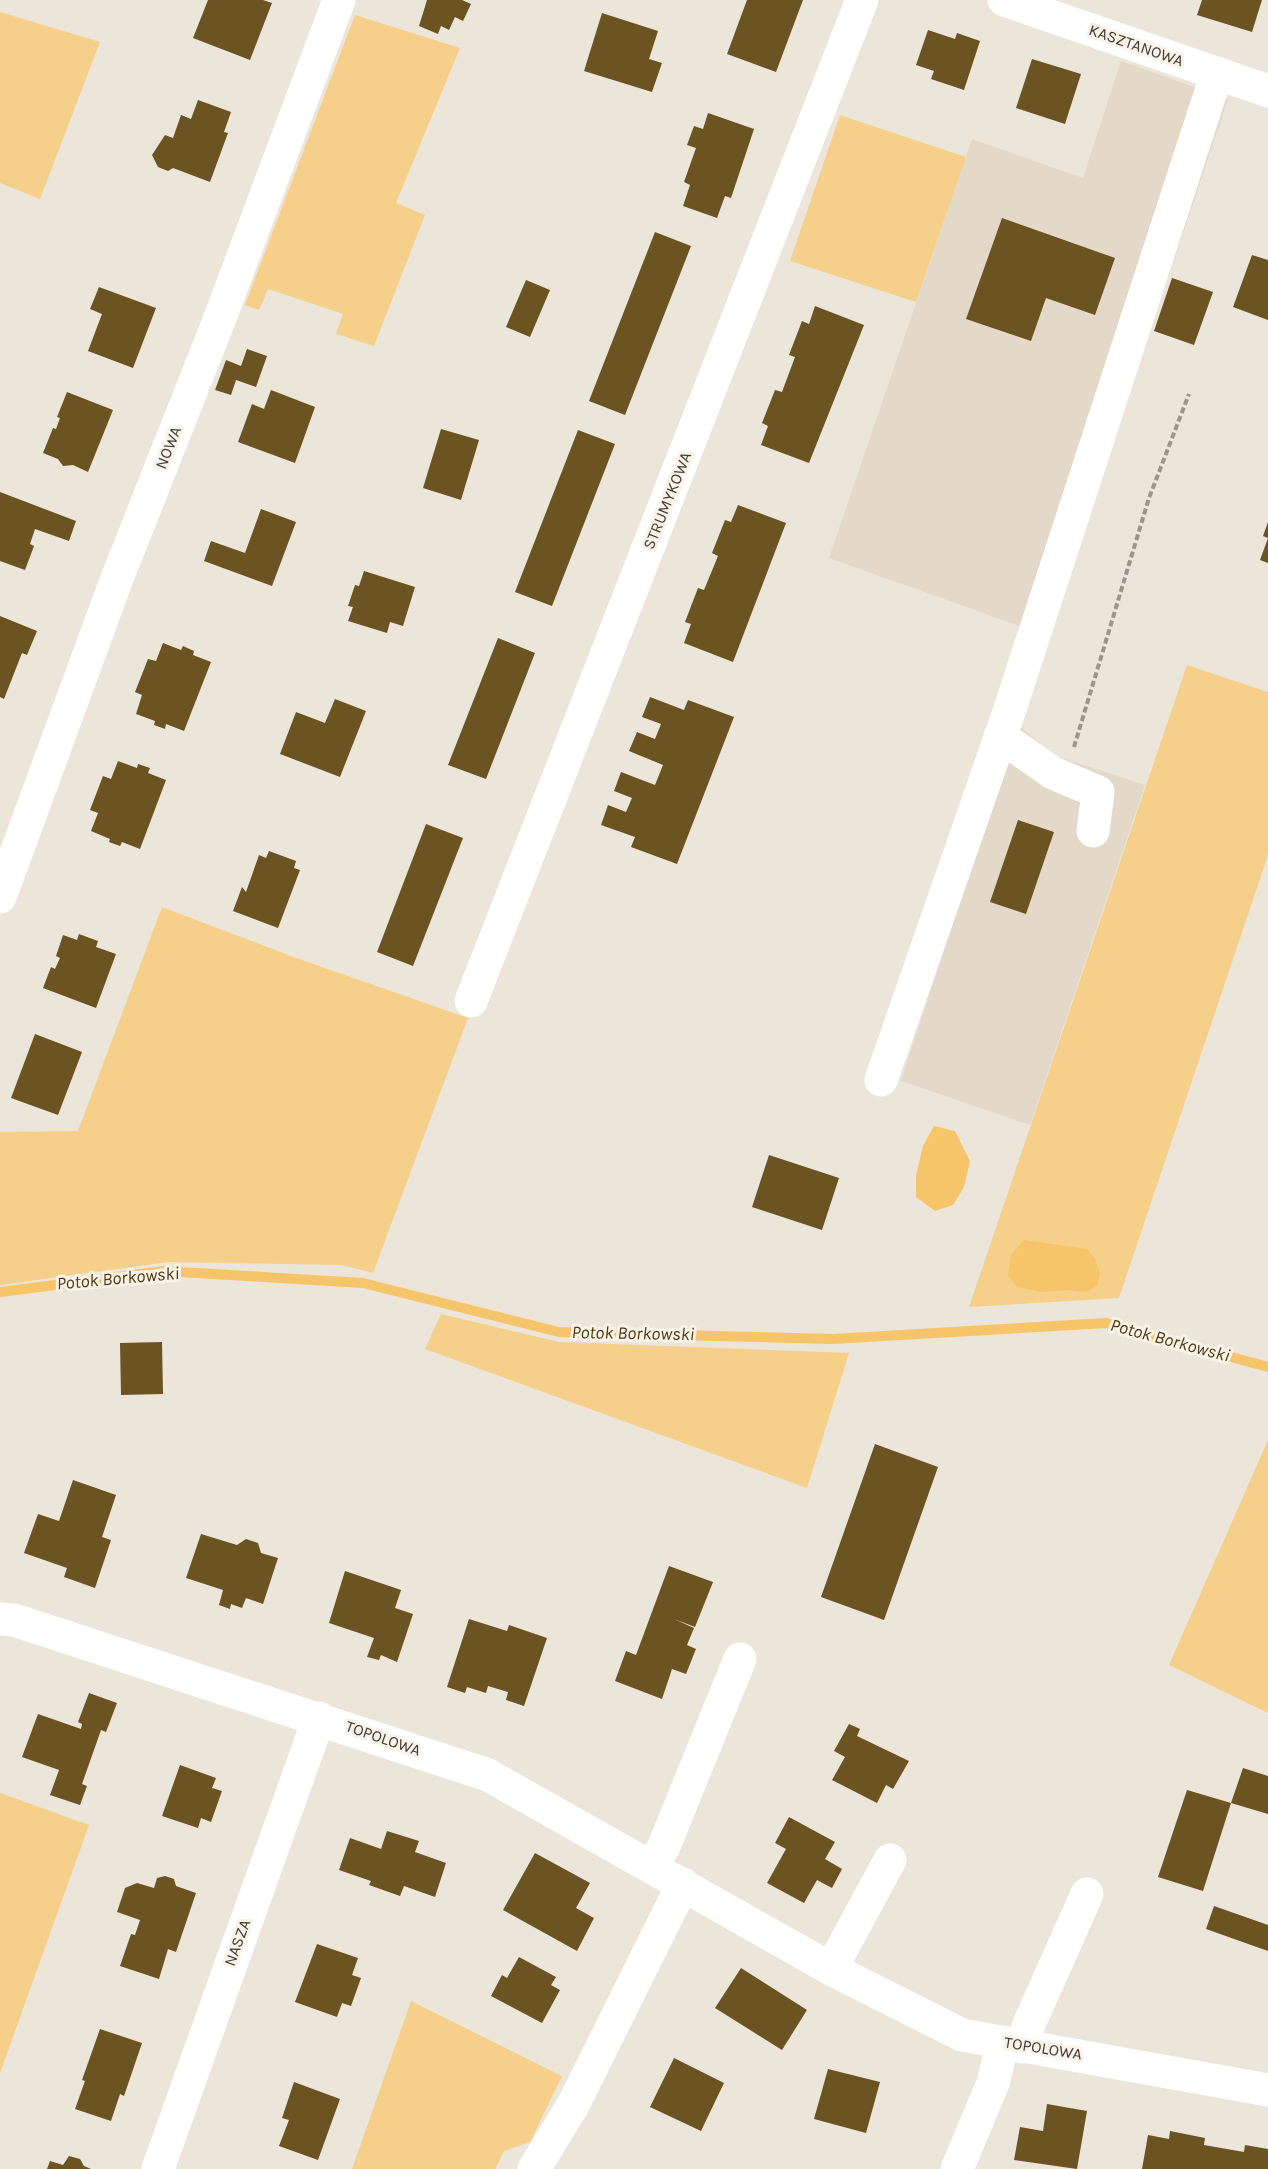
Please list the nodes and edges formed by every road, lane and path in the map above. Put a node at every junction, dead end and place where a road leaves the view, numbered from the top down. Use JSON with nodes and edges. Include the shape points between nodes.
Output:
{"nodes":[{"id":1,"x":339,"y":0,"type":"edge"},
{"id":2,"x":862,"y":0,"type":"edge"},
{"id":3,"x":1004,"y":0,"type":"edge"},
{"id":4,"x":1217,"y":73,"type":"junction"},
{"id":5,"x":1268,"y":91,"type":"edge"},
{"id":6,"x":1189,"y":394,"type":"dead end"},
{"id":7,"x":1000,"y":736,"type":"junction"},
{"id":8,"x":1065,"y":778,"type":"junction"},
{"id":9,"x":1094,"y":831,"type":"dead end"},
{"id":10,"x":0,"y":897,"type":"edge"},
{"id":11,"x":471,"y":1000,"type":"dead end"},
{"id":12,"x":881,"y":1080,"type":"dead end"},
{"id":13,"x":0,"y":1619,"type":"edge"},
{"id":14,"x":740,"y":1659,"type":"dead end"},
{"id":15,"x":319,"y":1718,"type":"junction"},
{"id":16,"x":890,"y":1860,"type":"dead end"},
{"id":17,"x":652,"y":1866,"type":"junction"},
{"id":18,"x":682,"y":1884,"type":"junction"},
{"id":19,"x":1087,"y":1894,"type":"dead end"},
{"id":20,"x":831,"y":1969,"type":"junction"},
{"id":21,"x":1012,"y":2044,"type":"junction"},
{"id":22,"x":1268,"y":2090,"type":"edge"},
{"id":23,"x":158,"y":2169,"type":"edge"},
{"id":24,"x":534,"y":2169,"type":"edge"},
{"id":25,"x":957,"y":2169,"type":"edge"}],
"edges":[{"from":1,"to":10,"type":"street","name":"NOWA","via":[[116,581]]},
{"from":2,"to":11,"type":"street","name":"STRUMYKOWA"},
{"from":3,"to":4,"type":"street","name":"KASZTANOWA"},
{"from":4,"to":5,"type":"street","name":"KASZTANOWA"},
{"from":4,"to":7,"type":"street"},
{"from":6,"to":8,"type":"path","via":[[1149,498]]},
{"from":7,"to":8,"type":"street"},
{"from":7,"to":12,"type":"street"},
{"from":8,"to":9,"type":"street","via":[[1098,792]]},
{"from":13,"to":15,"type":"street","name":"TOPOLOWA","via":[[14,1620]]},
{"from":14,"to":17,"type":"street","via":[[664,1846]]},
{"from":15,"to":17,"type":"street","name":"TOPOLOWA","via":[[488,1775]]},
{"from":15,"to":23,"type":"street","name":"NASZA"},
{"from":16,"to":20,"type":"street"},
{"from":17,"to":18,"type":"street","name":"TOPOLOWA"},
{"from":18,"to":20,"type":"street","name":"TOPOLOWA"},
{"from":18,"to":24,"type":"street","via":[[573,2105]]},
{"from":19,"to":21,"type":"street","via":[[1029,2024]]},
{"from":20,"to":21,"type":"street","name":"TOPOLOWA","via":[[962,2035]]},
{"from":21,"to":22,"type":"street","name":"TOPOLOWA"},
{"from":21,"to":25,"type":"street"}]}
